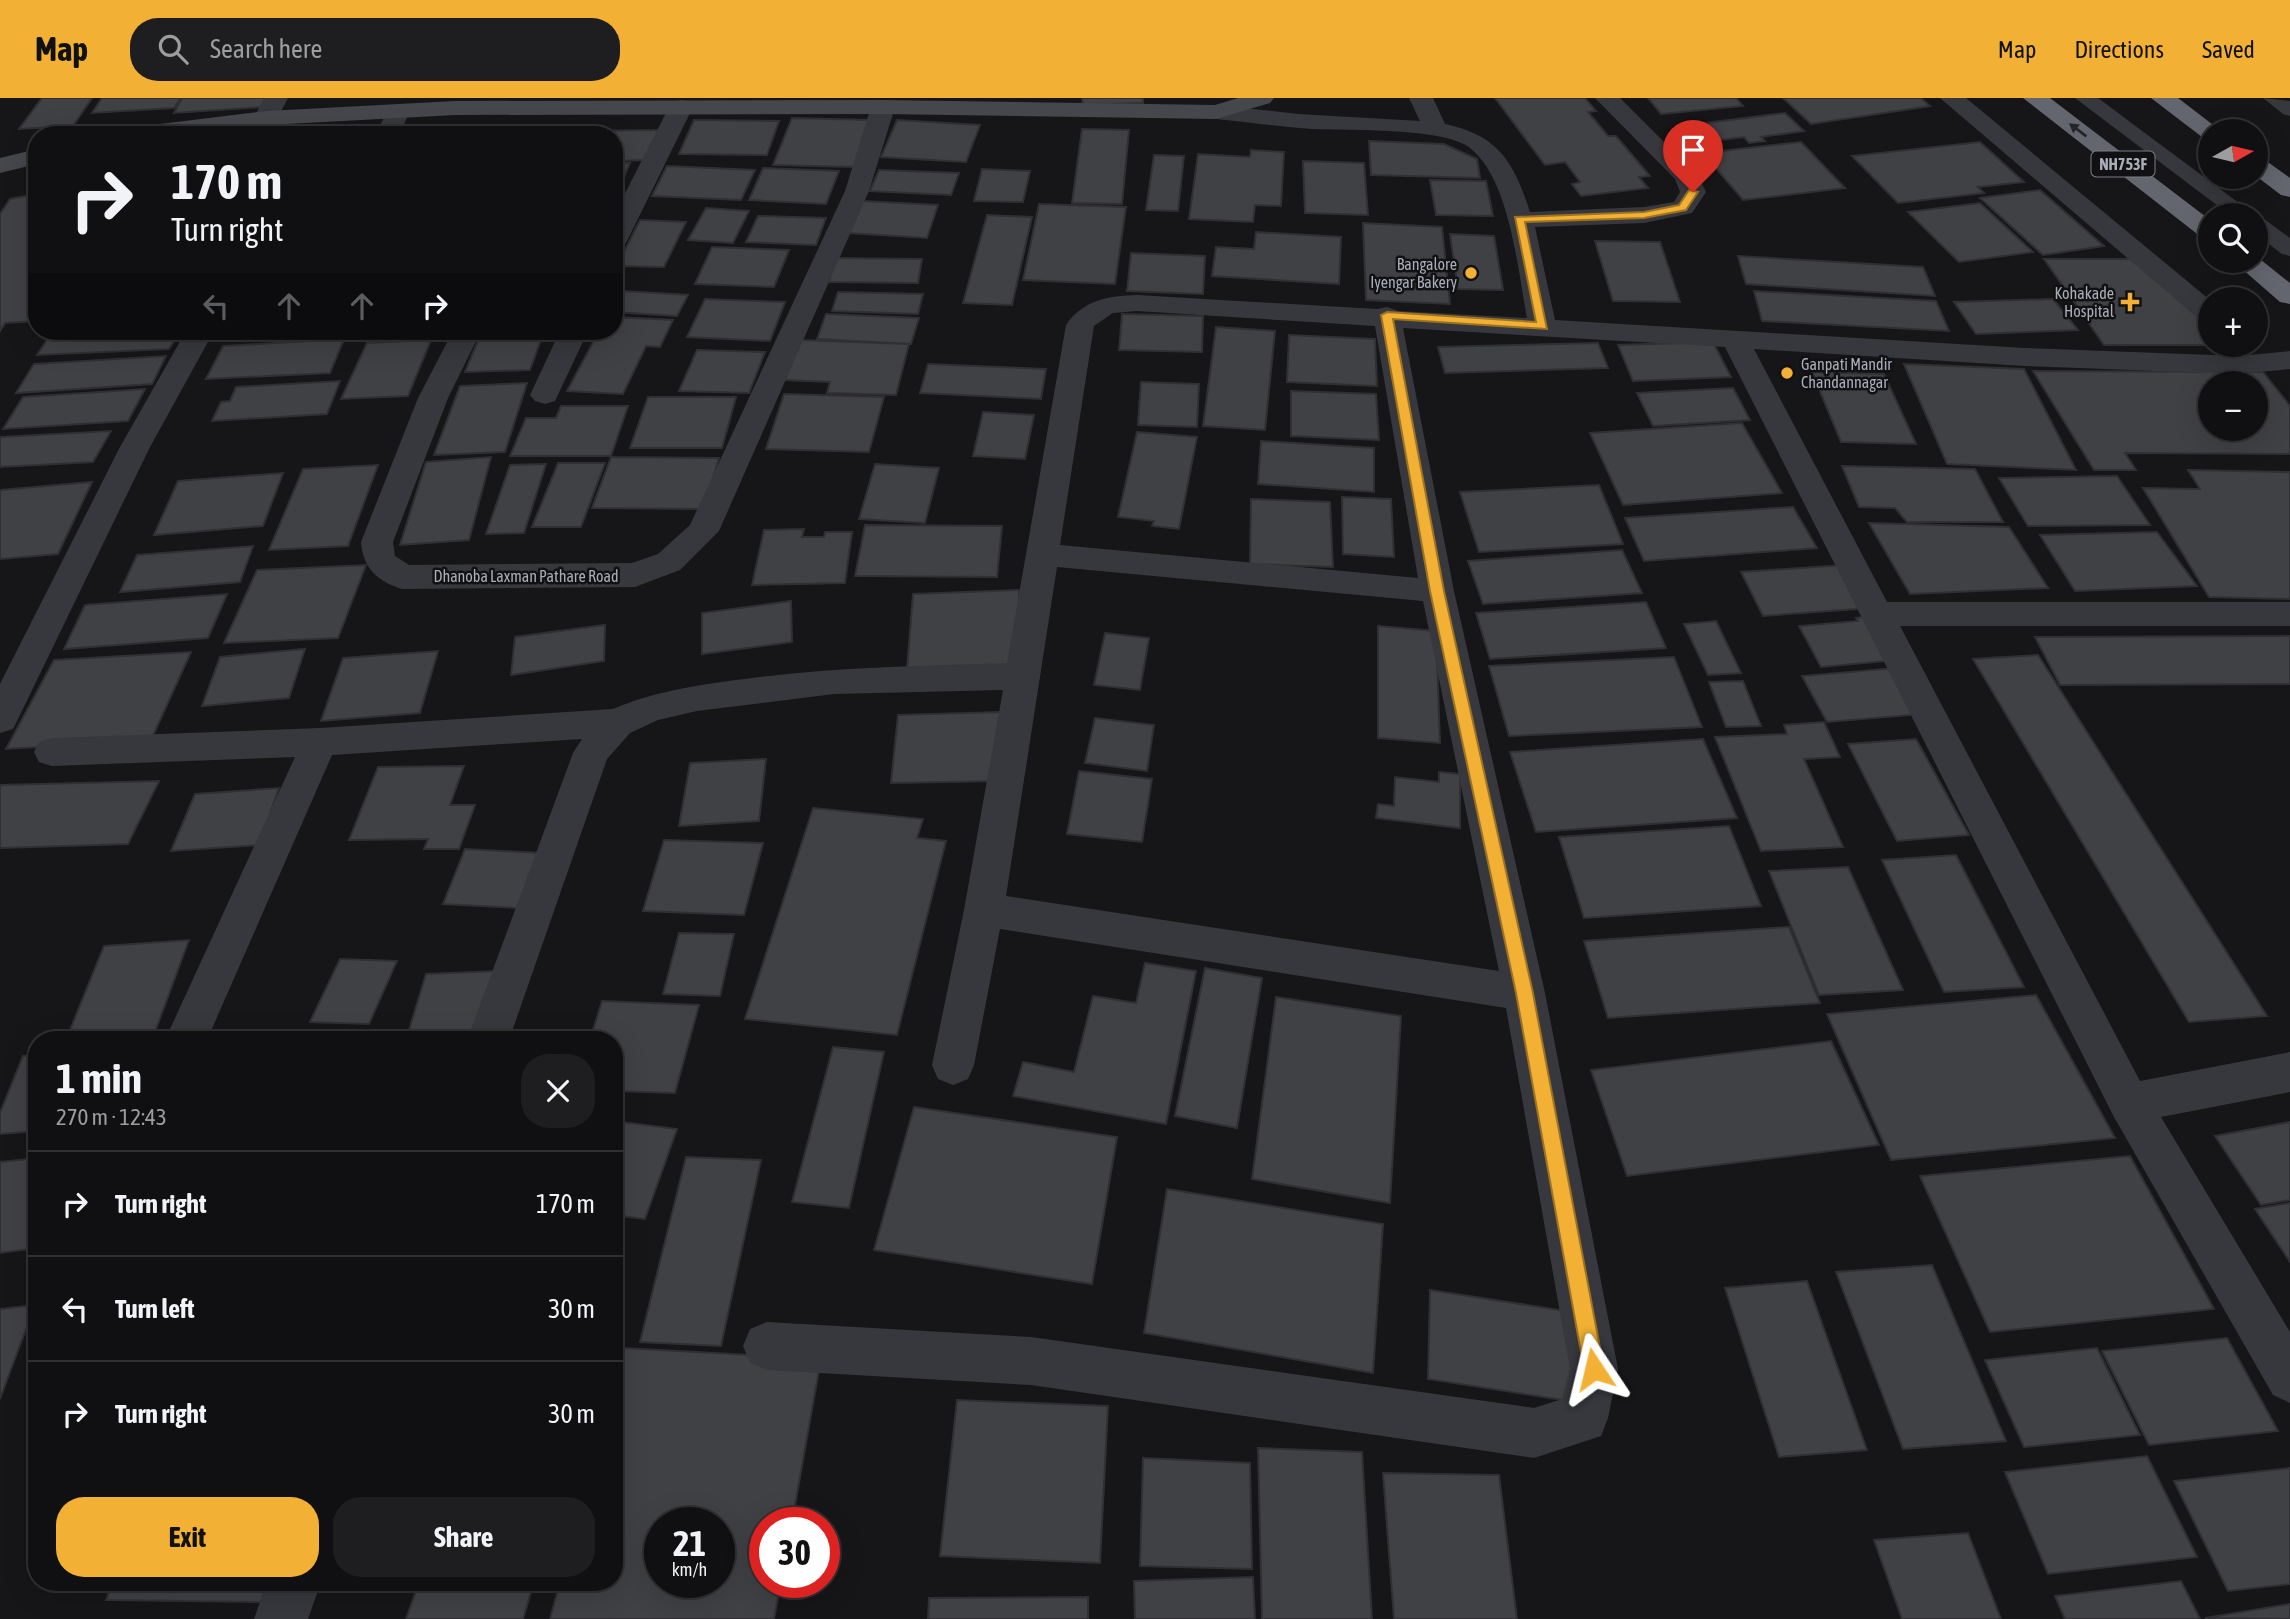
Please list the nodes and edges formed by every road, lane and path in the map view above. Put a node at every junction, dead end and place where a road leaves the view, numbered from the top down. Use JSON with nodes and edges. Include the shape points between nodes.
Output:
{"nodes":[{"id":1,"x":1262,"y":98,"type":"edge"},
{"id":2,"x":1421,"y":98,"type":"edge"},
{"id":3,"x":1607,"y":98,"type":"edge"},
{"id":4,"x":1952,"y":98,"type":"edge"},
{"id":5,"x":2035,"y":98,"type":"edge"},
{"id":6,"x":2085,"y":98,"type":"edge"},
{"id":7,"x":2162,"y":98,"type":"edge"},
{"id":8,"x":2273,"y":98,"type":"edge"},
{"id":9,"x":500,"y":103,"type":"edge"},
{"id":10,"x":1149,"y":104,"type":"edge"},
{"id":11,"x":681,"y":107,"type":"junction"},
{"id":12,"x":883,"y":107,"type":"junction"},
{"id":13,"x":2290,"y":110,"type":"edge"},
{"id":14,"x":398,"y":111,"type":"junction"},
{"id":15,"x":1216,"y":111,"type":"junction"},
{"id":16,"x":267,"y":117,"type":"edge"},
{"id":17,"x":2198,"y":124,"type":"edge"},
{"id":18,"x":197,"y":126,"type":"edge"},
{"id":19,"x":391,"y":126,"type":"edge"},
{"id":20,"x":1436,"y":130,"type":"junction"},
{"id":21,"x":28,"y":158,"type":"edge"},
{"id":22,"x":0,"y":166,"type":"edge"},
{"id":23,"x":2268,"y":174,"type":"edge"},
{"id":24,"x":2290,"y":190,"type":"edge"},
{"id":25,"x":625,"y":196,"type":"edge"},
{"id":26,"x":2228,"y":203,"type":"edge"},
{"id":27,"x":1519,"y":219,"type":"junction"},
{"id":28,"x":2198,"y":223,"type":"edge"},
{"id":29,"x":2268,"y":233,"type":"edge"},
{"id":30,"x":2290,"y":249,"type":"edge"},
{"id":31,"x":2261,"y":273,"type":"edge"},
{"id":32,"x":2290,"y":296,"type":"edge"},
{"id":33,"x":2198,"y":304,"type":"edge"},
{"id":34,"x":1387,"y":315,"type":"junction"},
{"id":35,"x":1542,"y":326,"type":"junction"},
{"id":36,"x":1734,"y":338,"type":"junction"},
{"id":37,"x":195,"y":340,"type":"edge"},
{"id":38,"x":462,"y":340,"type":"edge"},
{"id":39,"x":570,"y":340,"type":"edge"},
{"id":40,"x":2256,"y":357,"type":"edge"},
{"id":41,"x":545,"y":395,"type":"dead end"},
{"id":42,"x":1045,"y":555,"type":"junction"},
{"id":43,"x":1437,"y":591,"type":"junction"},
{"id":44,"x":1876,"y":614,"type":"junction"},
{"id":45,"x":2290,"y":614,"type":"edge"},
{"id":46,"x":1022,"y":676,"type":"junction"},
{"id":47,"x":0,"y":719,"type":"edge"},
{"id":48,"x":617,"y":723,"type":"junction"},
{"id":49,"x":320,"y":742,"type":"junction"},
{"id":50,"x":52,"y":752,"type":"dead end"},
{"id":51,"x":984,"y":910,"type":"junction"},
{"id":52,"x":1524,"y":993,"type":"junction"},
{"id":53,"x":190,"y":1031,"type":"edge"},
{"id":54,"x":491,"y":1031,"type":"edge"},
{"id":55,"x":953,"y":1065,"type":"dead end"},
{"id":56,"x":2290,"y":1072,"type":"edge"},
{"id":57,"x":2129,"y":1103,"type":"junction"},
{"id":58,"x":767,"y":1346,"type":"dead end"},
{"id":59,"x":2290,"y":1378,"type":"edge"},
{"id":60,"x":291,"y":1591,"type":"edge"},
{"id":61,"x":281,"y":1619,"type":"edge"}],
"edges":[{"from":1,"to":15,"type":"street"},
{"from":2,"to":20,"type":"street"},
{"from":3,"to":27,"type":"street","via":[[1686,176],[1693,192],[1683,208],[1644,215]]},
{"from":4,"to":33,"type":"street"},
{"from":28,"to":5,"type":"highway","number":"NH753F","one_way":true},
{"from":6,"to":26,"type":"lane"},
{"from":7,"to":17,"type":"highway"},
{"from":8,"to":13,"type":"lane"},
{"from":9,"to":11,"type":"street"},
{"from":9,"to":14,"type":"street"},
{"from":10,"to":12,"type":"street"},
{"from":10,"to":15,"type":"street"},
{"from":11,"to":12,"type":"street"},
{"from":11,"to":25,"type":"street"},
{"from":12,"to":38,"type":"street","name":"Dhanoba Laxman Pathare Road","via":[[857,191],[703,531],[668,562],[635,575],[402,577],[379,561],[377,541],[433,398]]},
{"from":14,"to":16,"type":"street"},
{"from":14,"to":19,"type":"street"},
{"from":15,"to":20,"type":"street"},
{"from":16,"to":18,"type":"street"},
{"from":20,"to":27,"type":"street","via":[[1477,141],[1499,167]]},
{"from":21,"to":22,"type":"street"},
{"from":23,"to":24,"type":"highway"},
{"from":27,"to":35,"type":"street"},
{"from":29,"to":30,"type":"lane"},
{"from":31,"to":32,"type":"highway"},
{"from":34,"to":35,"type":"street"},
{"from":34,"to":42,"type":"street","via":[[1137,303],[1102,307],[1087,314],[1080,325]]},
{"from":34,"to":43,"type":"street"},
{"from":35,"to":36,"type":"street"},
{"from":36,"to":40,"type":"street","via":[[2176,364]]},
{"from":36,"to":44,"type":"street"},
{"from":37,"to":47,"type":"street","via":[[135,447]]},
{"from":39,"to":41,"type":"street"},
{"from":42,"to":43,"type":"street"},
{"from":42,"to":46,"type":"street"},
{"from":43,"to":52,"type":"street"},
{"from":44,"to":45,"type":"street"},
{"from":44,"to":57,"type":"street"},
{"from":46,"to":48,"type":"street","via":[[834,681],[760,688],[651,708]]},
{"from":46,"to":51,"type":"street"},
{"from":48,"to":49,"type":"street"},
{"from":48,"to":54,"type":"street","via":[[591,753]]},
{"from":49,"to":50,"type":"street"},
{"from":49,"to":53,"type":"street"},
{"from":51,"to":52,"type":"street"},
{"from":51,"to":55,"type":"street"},
{"from":52,"to":58,"type":"street","via":[[1594,1369],[1583,1418],[1534,1433],[1031,1361]]},
{"from":56,"to":57,"type":"street"},
{"from":57,"to":59,"type":"street"},
{"from":60,"to":61,"type":"street"}]}
